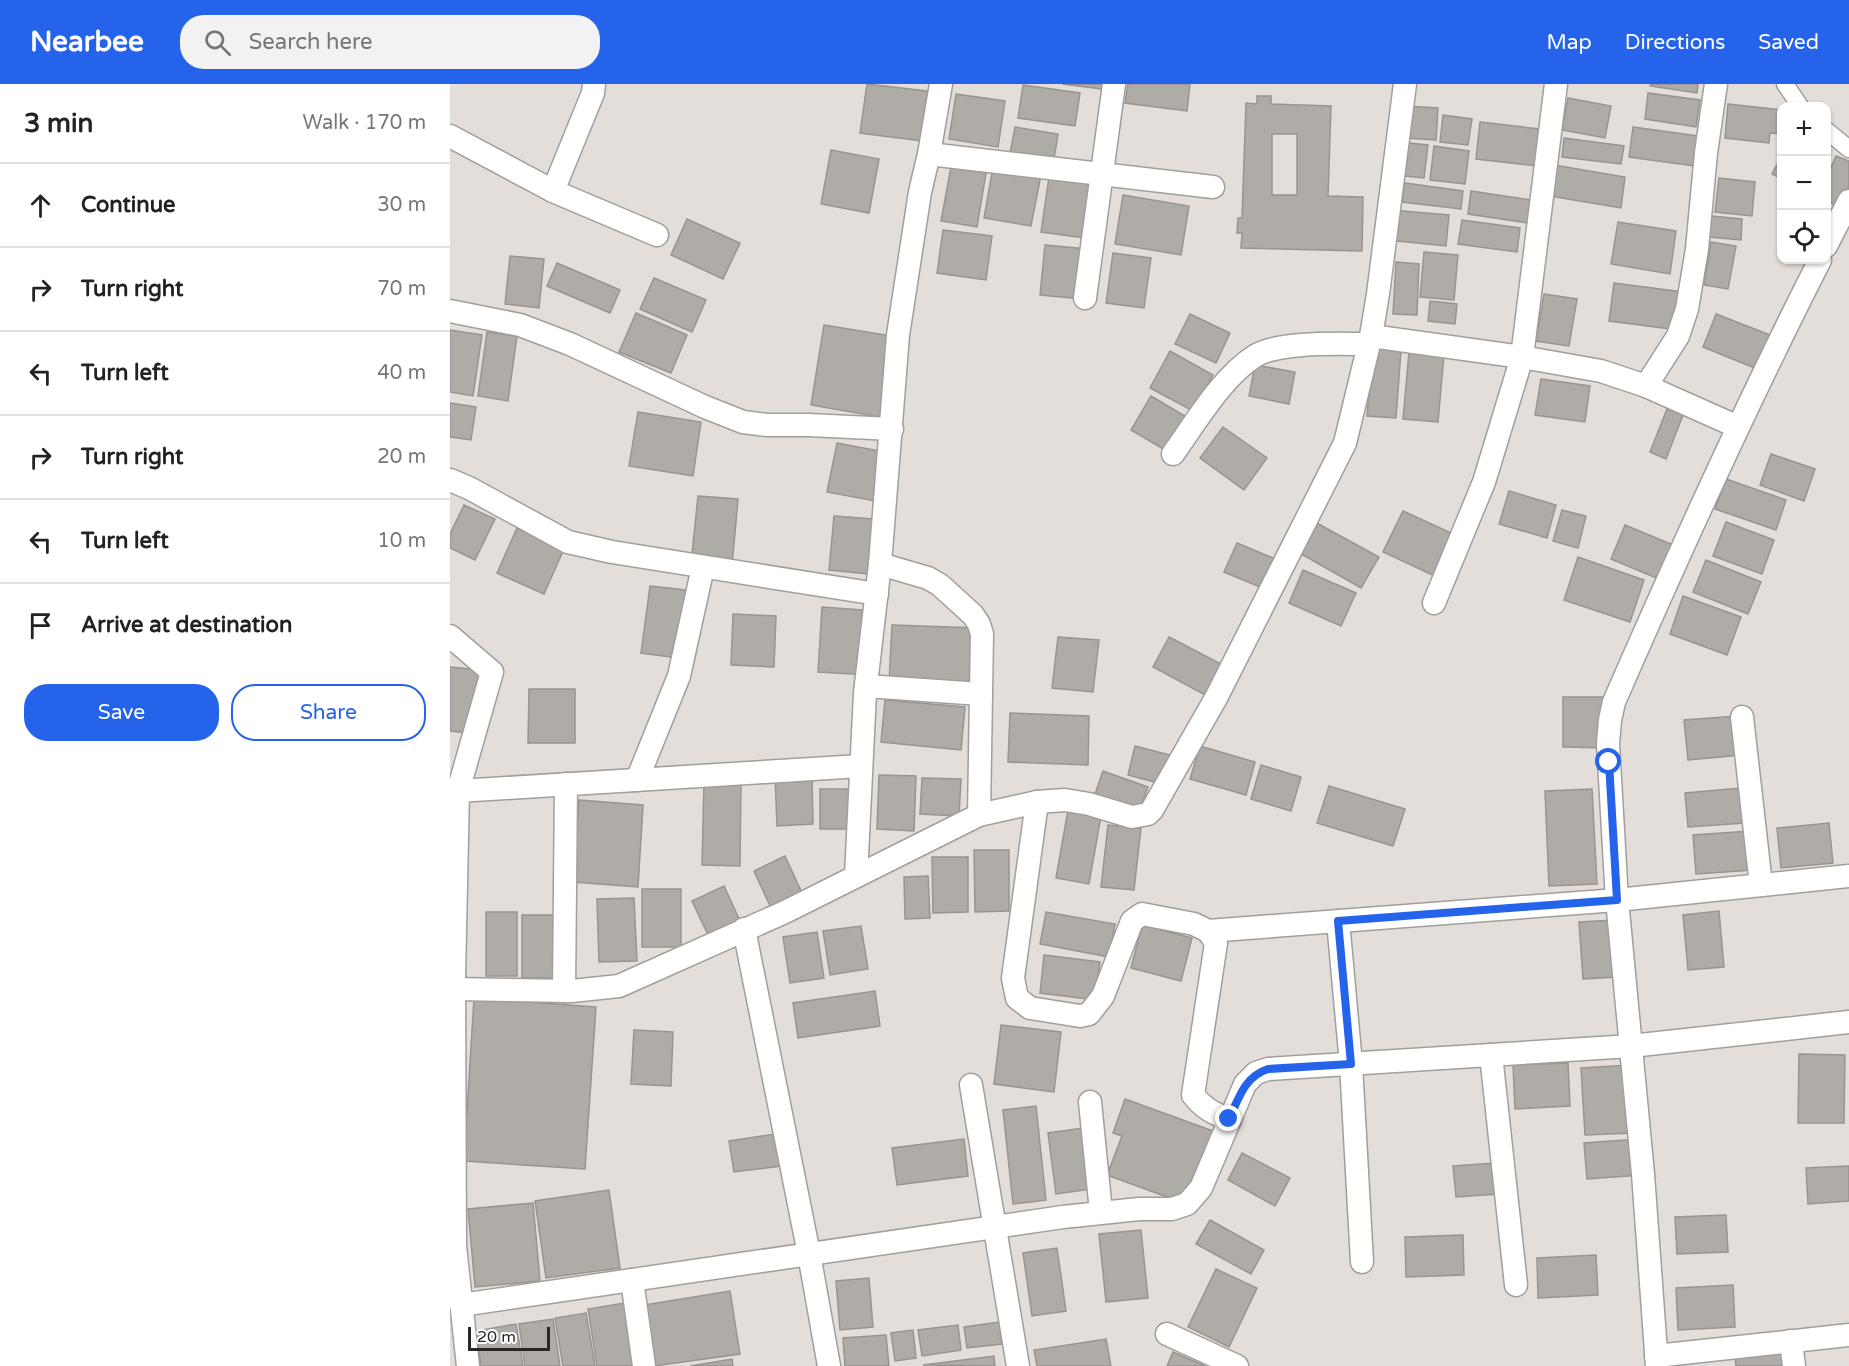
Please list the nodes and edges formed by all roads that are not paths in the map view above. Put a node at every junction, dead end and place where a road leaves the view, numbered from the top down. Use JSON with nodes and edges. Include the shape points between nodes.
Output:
{"nodes":[{"id":1,"x":594,"y":84,"type":"edge"},
{"id":2,"x":941,"y":84,"type":"edge"},
{"id":3,"x":1114,"y":84,"type":"edge"},
{"id":4,"x":1405,"y":84,"type":"edge"},
{"id":5,"x":1556,"y":84,"type":"edge"},
{"id":6,"x":1716,"y":84,"type":"edge"},
{"id":7,"x":1785,"y":84,"type":"edge"},
{"id":8,"x":1797,"y":102,"type":"edge"},
{"id":9,"x":1831,"y":134,"type":"edge"},
{"id":10,"x":450,"y":136,"type":"edge"},
{"id":11,"x":1849,"y":150,"type":"edge"},
{"id":12,"x":929,"y":154,"type":"junction"},
{"id":13,"x":1101,"y":174,"type":"junction"},
{"id":14,"x":1213,"y":187,"type":"dead end"},
{"id":15,"x":553,"y":191,"type":"junction"},
{"id":16,"x":1849,"y":201,"type":"edge"},
{"id":17,"x":657,"y":235,"type":"dead end"},
{"id":18,"x":1831,"y":238,"type":"edge"},
{"id":19,"x":1818,"y":264,"type":"edge"},
{"id":20,"x":1085,"y":298,"type":"dead end"},
{"id":21,"x":450,"y":311,"type":"edge"},
{"id":22,"x":1370,"y":340,"type":"junction"},
{"id":23,"x":1522,"y":357,"type":"junction"},
{"id":24,"x":1646,"y":386,"type":"junction"},
{"id":25,"x":1738,"y":427,"type":"junction"},
{"id":26,"x":892,"y":429,"type":"junction"},
{"id":27,"x":1173,"y":453,"type":"dead end"},
{"id":28,"x":450,"y":480,"type":"edge"},
{"id":29,"x":880,"y":564,"type":"junction"},
{"id":30,"x":703,"y":567,"type":"junction"},
{"id":31,"x":877,"y":594,"type":"junction"},
{"id":32,"x":1434,"y":603,"type":"dead end"},
{"id":33,"x":450,"y":636,"type":"edge"},
{"id":34,"x":866,"y":686,"type":"junction"},
{"id":35,"x":981,"y":694,"type":"junction"},
{"id":36,"x":1742,"y":717,"type":"dead end"},
{"id":37,"x":861,"y":766,"type":"junction"},
{"id":38,"x":637,"y":780,"type":"junction"},
{"id":39,"x":566,"y":784,"type":"junction"},
{"id":40,"x":454,"y":791,"type":"edge"},
{"id":41,"x":1037,"y":802,"type":"junction"},
{"id":42,"x":979,"y":815,"type":"junction"},
{"id":43,"x":856,"y":876,"type":"junction"},
{"id":44,"x":1849,"y":876,"type":"edge"},
{"id":45,"x":1761,"y":885,"type":"junction"},
{"id":46,"x":1617,"y":900,"type":"junction"},
{"id":47,"x":1338,"y":921,"type":"junction"},
{"id":48,"x":744,"y":930,"type":"junction"},
{"id":49,"x":1208,"y":931,"type":"junction"},
{"id":50,"x":453,"y":981,"type":"edge"},
{"id":51,"x":564,"y":991,"type":"junction"},
{"id":52,"x":1849,"y":1022,"type":"edge"},
{"id":53,"x":1631,"y":1046,"type":"junction"},
{"id":54,"x":1491,"y":1055,"type":"junction"},
{"id":55,"x":1351,"y":1064,"type":"junction"},
{"id":56,"x":971,"y":1085,"type":"dead end"},
{"id":57,"x":1090,"y":1102,"type":"dead end"},
{"id":58,"x":1229,"y":1119,"type":"junction"},
{"id":59,"x":1101,"y":1212,"type":"junction"},
{"id":60,"x":995,"y":1228,"type":"junction"},
{"id":61,"x":809,"y":1254,"type":"junction"},
{"id":62,"x":1362,"y":1262,"type":"dead end"},
{"id":63,"x":632,"y":1280,"type":"junction"},
{"id":64,"x":1516,"y":1285,"type":"dead end"},
{"id":65,"x":461,"y":1305,"type":"junction"},
{"id":66,"x":1167,"y":1334,"type":"dead end"},
{"id":67,"x":1849,"y":1335,"type":"edge"},
{"id":68,"x":1791,"y":1341,"type":"junction"},
{"id":69,"x":1656,"y":1361,"type":"edge"},
{"id":70,"x":468,"y":1366,"type":"edge"},
{"id":71,"x":644,"y":1366,"type":"edge"},
{"id":72,"x":829,"y":1366,"type":"edge"},
{"id":73,"x":1018,"y":1366,"type":"edge"},
{"id":74,"x":1237,"y":1366,"type":"edge"},
{"id":75,"x":1794,"y":1366,"type":"edge"}],
"edges":[{"from":1,"to":15,"type":"street"},
{"from":2,"to":12,"type":"street"},
{"from":3,"to":13,"type":"street"},
{"from":4,"to":22,"type":"street"},
{"from":5,"to":23,"type":"street"},
{"from":6,"to":24,"type":"street","via":[[1687,309],[1678,336]]},
{"from":7,"to":8,"type":"street"},
{"from":9,"to":11,"type":"street"},
{"from":10,"to":15,"type":"street"},
{"from":12,"to":13,"type":"street"},
{"from":12,"to":26,"type":"street","via":[[898,335]]},
{"from":13,"to":14,"type":"street"},
{"from":13,"to":20,"type":"street"},
{"from":15,"to":17,"type":"street"},
{"from":16,"to":18,"type":"street"},
{"from":19,"to":25,"type":"street"},
{"from":21,"to":26,"type":"street","via":[[520,325],[743,422]]},
{"from":22,"to":23,"type":"street"},
{"from":22,"to":27,"type":"street","via":[[1284,347],[1256,356],[1222,384]]},
{"from":22,"to":41,"type":"street","via":[[1345,443],[1216,698],[1152,810],[1137,817],[1065,800]]},
{"from":23,"to":24,"type":"street","via":[[1601,371]]},
{"from":23,"to":32,"type":"street","via":[[1484,482]]},
{"from":24,"to":25,"type":"street"},
{"from":25,"to":46,"type":"street","via":[[1614,702],[1608,744]]},
{"from":26,"to":29,"type":"street"},
{"from":28,"to":30,"type":"street","via":[[568,542]]},
{"from":29,"to":31,"type":"street"},
{"from":29,"to":35,"type":"street","via":[[940,585],[973,615],[982,634]]},
{"from":30,"to":31,"type":"street"},
{"from":30,"to":38,"type":"street","via":[[679,676]]},
{"from":31,"to":34,"type":"street"},
{"from":33,"to":40,"type":"street","via":[[492,672]]},
{"from":34,"to":35,"type":"street"},
{"from":34,"to":37,"type":"street"},
{"from":35,"to":42,"type":"street"},
{"from":36,"to":45,"type":"street"},
{"from":37,"to":38,"type":"street"},
{"from":37,"to":43,"type":"street"},
{"from":38,"to":39,"type":"street"},
{"from":39,"to":40,"type":"street"},
{"from":39,"to":51,"type":"street"},
{"from":40,"to":50,"type":"street"},
{"from":41,"to":42,"type":"street"},
{"from":41,"to":49,"type":"street","via":[[1013,978],[1017,998],[1030,1008],[1089,1014],[1102,996],[1132,921],[1142,914],[1194,924]]},
{"from":42,"to":43,"type":"street"},
{"from":43,"to":48,"type":"street"},
{"from":44,"to":45,"type":"street"},
{"from":45,"to":46,"type":"street"},
{"from":46,"to":47,"type":"street"},
{"from":46,"to":53,"type":"street"},
{"from":47,"to":49,"type":"street"},
{"from":47,"to":55,"type":"street"},
{"from":48,"to":51,"type":"street","via":[[619,986]]},
{"from":48,"to":61,"type":"street"},
{"from":49,"to":58,"type":"street","via":[[1216,943],[1193,1095],[1213,1113]]},
{"from":50,"to":51,"type":"street"},
{"from":50,"to":65,"type":"street","via":[[455,1246]]},
{"from":52,"to":53,"type":"street"},
{"from":53,"to":54,"type":"street"},
{"from":53,"to":69,"type":"street"},
{"from":54,"to":55,"type":"street"},
{"from":54,"to":64,"type":"street"},
{"from":55,"to":58,"type":"street","via":[[1256,1073],[1245,1084]]},
{"from":55,"to":62,"type":"street"},
{"from":56,"to":60,"type":"street"},
{"from":57,"to":59,"type":"street"},
{"from":58,"to":59,"type":"street","via":[[1201,1188],[1187,1204],[1172,1209]]},
{"from":59,"to":60,"type":"street"},
{"from":60,"to":61,"type":"street"},
{"from":60,"to":73,"type":"street"},
{"from":61,"to":63,"type":"street"},
{"from":61,"to":72,"type":"street"},
{"from":63,"to":65,"type":"street"},
{"from":63,"to":71,"type":"street"},
{"from":65,"to":70,"type":"street"},
{"from":66,"to":74,"type":"street"},
{"from":67,"to":68,"type":"street"},
{"from":68,"to":69,"type":"street"},
{"from":68,"to":75,"type":"street"}]}
